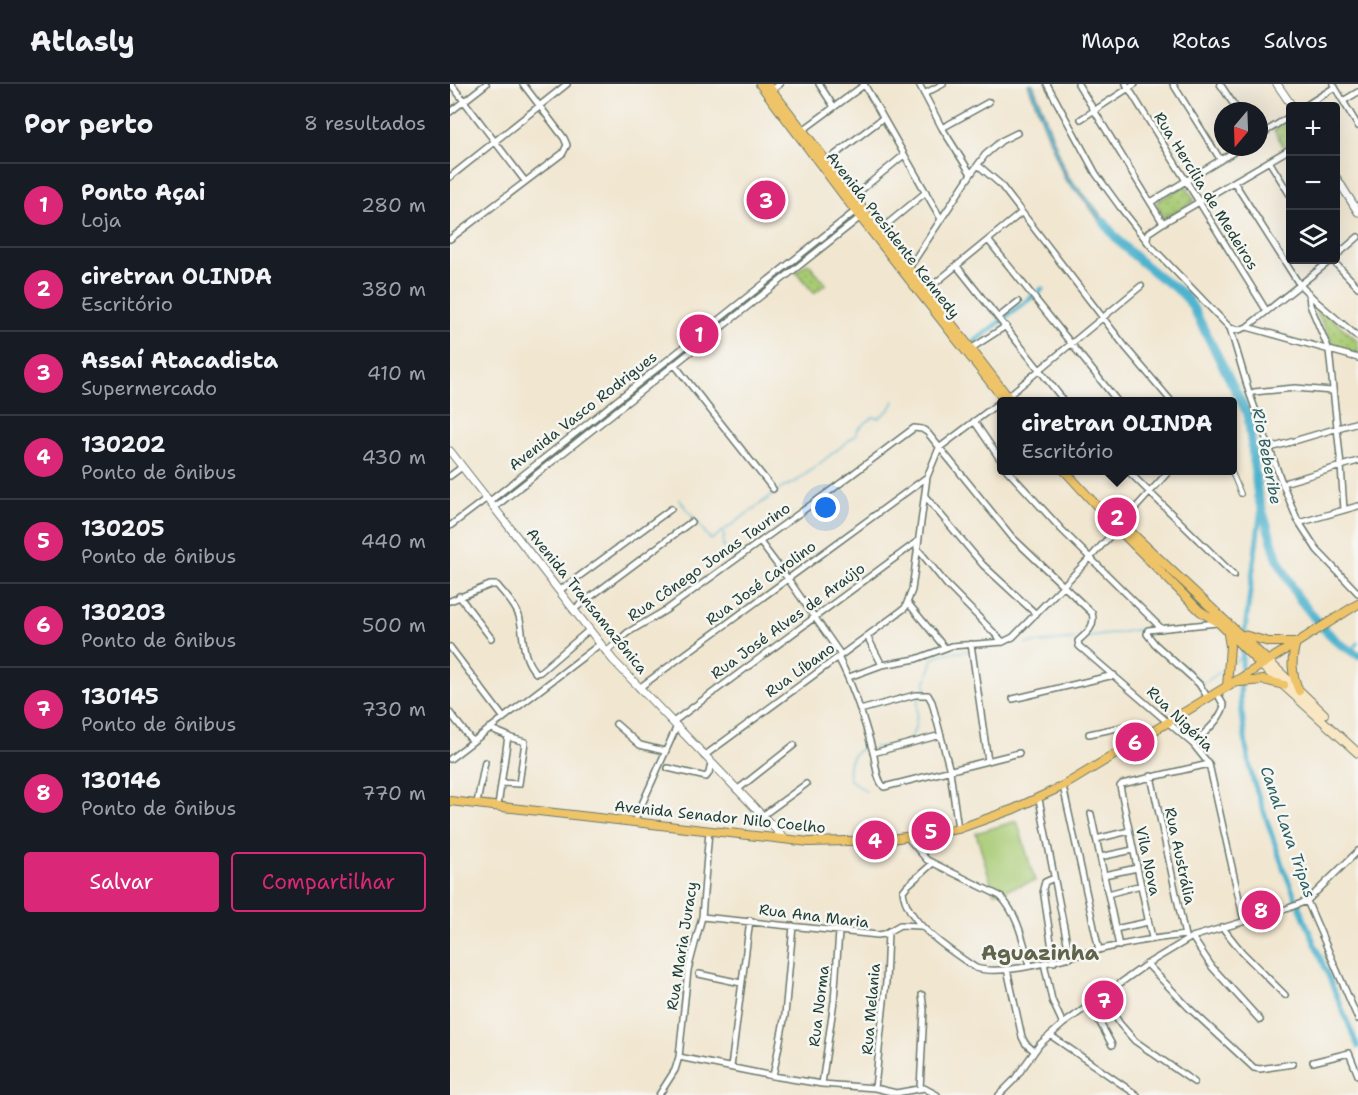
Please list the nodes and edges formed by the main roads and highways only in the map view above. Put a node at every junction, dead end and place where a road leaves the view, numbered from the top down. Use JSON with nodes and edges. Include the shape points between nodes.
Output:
{"nodes":[{"id":1,"x":760,"y":84,"type":"edge"},
{"id":2,"x":770,"y":87,"type":"edge"},
{"id":3,"x":861,"y":212,"type":"junction"},
{"id":4,"x":1005,"y":397,"type":"edge"},
{"id":5,"x":1006,"y":397,"type":"edge"},
{"id":6,"x":1068,"y":475,"type":"edge"},
{"id":7,"x":1073,"y":475,"type":"edge"},
{"id":8,"x":1119,"y":526,"type":"junction"},
{"id":9,"x":1186,"y":591,"type":"junction"},
{"id":10,"x":1356,"y":605,"type":"edge"},
{"id":11,"x":1235,"y":634,"type":"junction"},
{"id":12,"x":1296,"y":642,"type":"junction"},
{"id":13,"x":1250,"y":645,"type":"junction"},
{"id":14,"x":1265,"y":663,"type":"junction"},
{"id":15,"x":1244,"y":679,"type":"junction"},
{"id":16,"x":1230,"y":684,"type":"junction"},
{"id":17,"x":1284,"y":685,"type":"junction"},
{"id":18,"x":1299,"y":691,"type":"junction"},
{"id":19,"x":1358,"y":746,"type":"edge"},
{"id":20,"x":1358,"y":753,"type":"edge"},
{"id":21,"x":450,"y":801,"type":"edge"}],
"edges":[{"from":1,"to":3,"type":"main road","name":"Avenida Presidente Kennedy"},
{"from":2,"to":3,"type":"main road","name":"Avenida Presidente Kennedy","via":[[854,196]]},
{"from":3,"to":4,"type":"main road","name":"Avenida Presidente Kennedy"},
{"from":3,"to":5,"type":"main road","name":"Avenida Presidente Kennedy","via":[[927,290]]},
{"from":6,"to":8,"type":"main road"},
{"from":7,"to":8,"type":"main road"},
{"from":8,"to":9,"type":"main road"},
{"from":8,"to":9,"type":"main road","via":[[1147,559]]},
{"from":9,"to":11,"type":"main road"},
{"from":10,"to":12,"type":"main road","name":"Avenida Senador Nilo Coelho"},
{"from":11,"to":13,"type":"main road"},
{"from":11,"to":16,"type":"main road","via":[[1230,653]]},
{"from":12,"to":13,"type":"main road"},
{"from":12,"to":14,"type":"main road","name":"Avenida Senador Nilo Coelho"},
{"from":12,"to":18,"type":"main road","via":[[1292,670]]},
{"from":13,"to":14,"type":"main road"},
{"from":14,"to":15,"type":"main road","name":"Avenida Senador Nilo Coelho"},
{"from":14,"to":17,"type":"main road"},
{"from":14,"to":18,"type":"main road"},
{"from":15,"to":16,"type":"main road","name":"Avenida Senador Nilo Coelho"},
{"from":15,"to":17,"type":"main road"},
{"from":16,"to":21,"type":"main road","name":"Avenida Senador Nilo Coelho","via":[[1039,799],[981,822],[908,838],[809,842]]},
{"from":17,"to":20,"type":"main road"},
{"from":18,"to":19,"type":"main road"}]}
